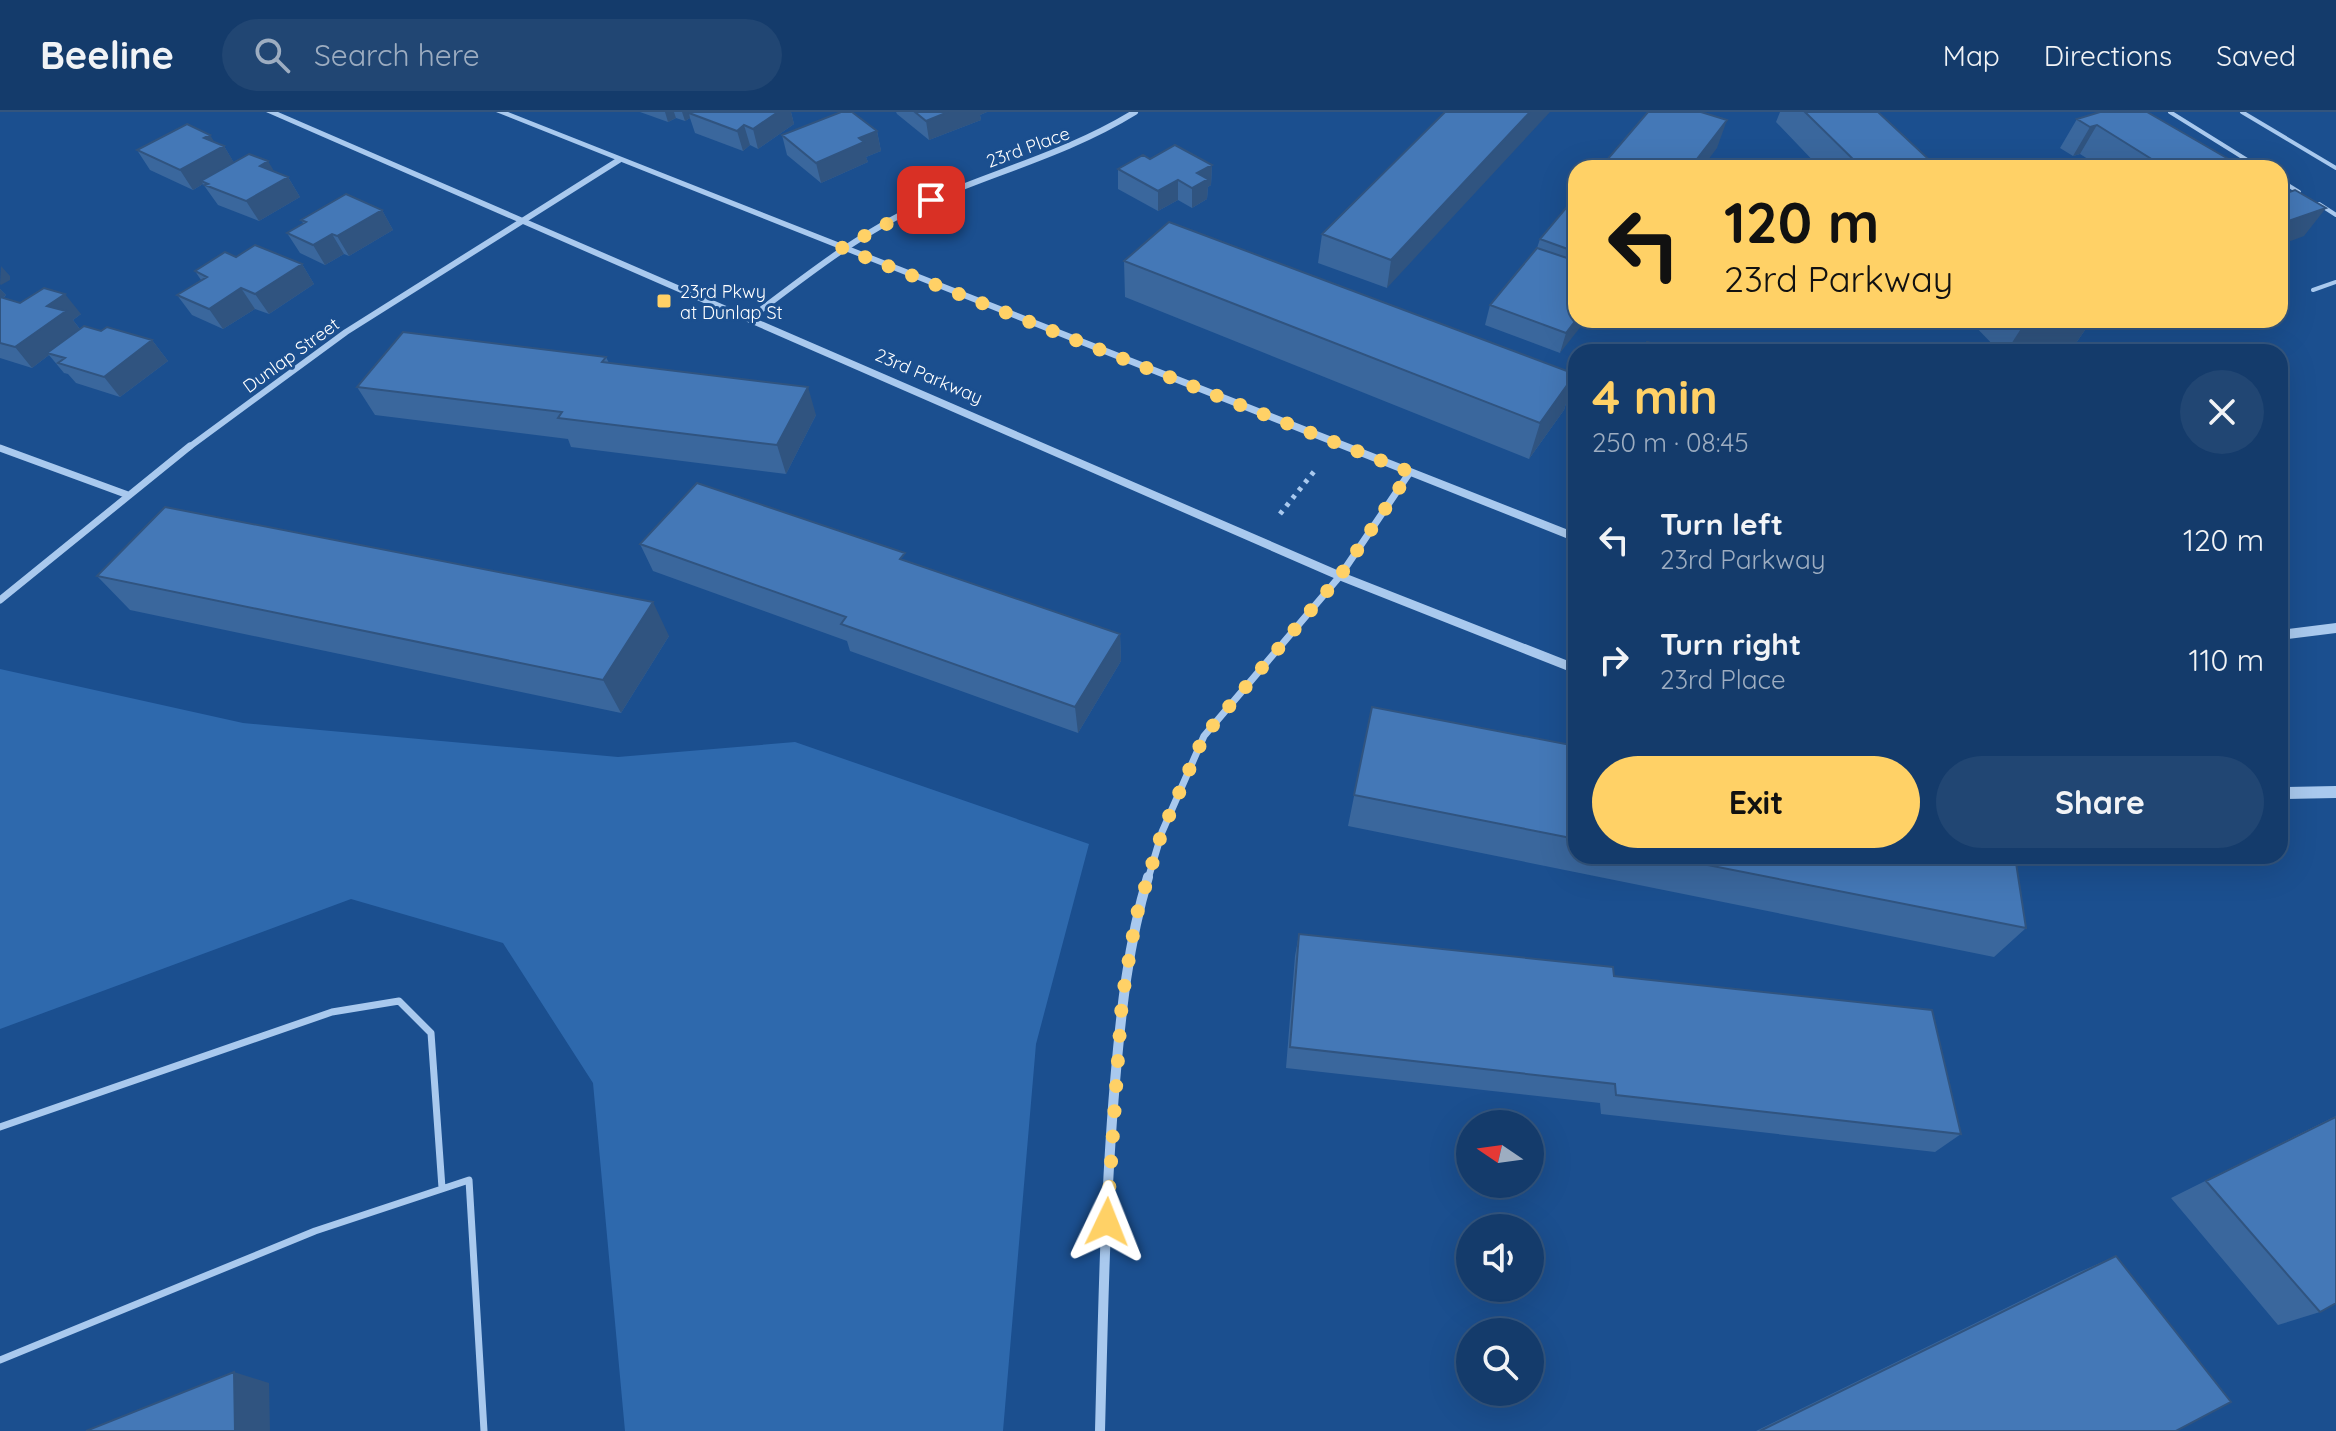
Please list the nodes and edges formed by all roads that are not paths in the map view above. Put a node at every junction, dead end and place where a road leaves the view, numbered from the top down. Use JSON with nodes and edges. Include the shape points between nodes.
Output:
{"nodes":[{"id":1,"x":270,"y":112,"type":"edge"},
{"id":2,"x":500,"y":112,"type":"edge"},
{"id":3,"x":1135,"y":112,"type":"edge"},
{"id":4,"x":2170,"y":112,"type":"edge"},
{"id":5,"x":2242,"y":112,"type":"edge"},
{"id":6,"x":619,"y":160,"type":"junction"},
{"id":7,"x":2247,"y":160,"type":"edge"},
{"id":8,"x":2336,"y":168,"type":"edge"},
{"id":9,"x":2288,"y":185,"type":"edge"},
{"id":10,"x":2302,"y":194,"type":"edge"},
{"id":11,"x":2314,"y":201,"type":"edge"},
{"id":12,"x":2336,"y":215,"type":"edge"},
{"id":13,"x":523,"y":222,"type":"junction"},
{"id":14,"x":842,"y":248,"type":"junction"},
{"id":15,"x":2336,"y":282,"type":"edge"},
{"id":16,"x":2313,"y":290,"type":"dead end"},
{"id":17,"x":749,"y":319,"type":"junction"},
{"id":18,"x":0,"y":448,"type":"edge"},
{"id":19,"x":1410,"y":472,"type":"junction"},
{"id":20,"x":128,"y":495,"type":"junction"},
{"id":21,"x":1568,"y":535,"type":"edge"},
{"id":22,"x":1340,"y":576,"type":"junction"},
{"id":23,"x":0,"y":600,"type":"edge"},
{"id":24,"x":2336,"y":628,"type":"edge"},
{"id":25,"x":2288,"y":634,"type":"edge"},
{"id":26,"x":1568,"y":666,"type":"edge"},
{"id":27,"x":2336,"y":792,"type":"edge"},
{"id":28,"x":2288,"y":793,"type":"edge"},
{"id":29,"x":0,"y":1127,"type":"edge"},
{"id":30,"x":442,"y":1188,"type":"junction"},
{"id":31,"x":0,"y":1360,"type":"edge"},
{"id":32,"x":484,"y":1431,"type":"edge"},
{"id":33,"x":1100,"y":1431,"type":"edge"}],
"edges":[{"from":1,"to":13,"type":"street","name":"23rd Parkway"},
{"from":2,"to":6,"type":"street"},
{"from":3,"to":14,"type":"street","name":"23rd Place","via":[[1098,135],[943,194]]},
{"from":4,"to":7,"type":"lane"},
{"from":5,"to":8,"type":"lane"},
{"from":6,"to":13,"type":"street","name":"Dunlap Street"},
{"from":6,"to":14,"type":"street"},
{"from":9,"to":10,"type":"lane"},
{"from":11,"to":12,"type":"lane"},
{"from":13,"to":17,"type":"street","name":"23rd Parkway"},
{"from":13,"to":20,"type":"street","name":"Dunlap Street","via":[[346,332]]},
{"from":14,"to":17,"type":"street","name":"23rd Place"},
{"from":14,"to":19,"type":"street"},
{"from":15,"to":16,"type":"lane"},
{"from":17,"to":22,"type":"street","name":"23rd Parkway"},
{"from":18,"to":20,"type":"street"},
{"from":19,"to":21,"type":"street"},
{"from":19,"to":22,"type":"street"},
{"from":20,"to":23,"type":"street","name":"Dunlap Street"},
{"from":22,"to":26,"type":"street","name":"23rd Parkway"},
{"from":22,"to":33,"type":"street","via":[[1204,736],[1162,832],[1136,917],[1122,1000],[1108,1163]]},
{"from":24,"to":25,"type":"street"},
{"from":27,"to":28,"type":"street"},
{"from":29,"to":30,"type":"lane","via":[[332,1012],[399,1001],[431,1033]]},
{"from":30,"to":31,"type":"lane","via":[[315,1231]]},
{"from":30,"to":32,"type":"lane","via":[[469,1180]]}]}
